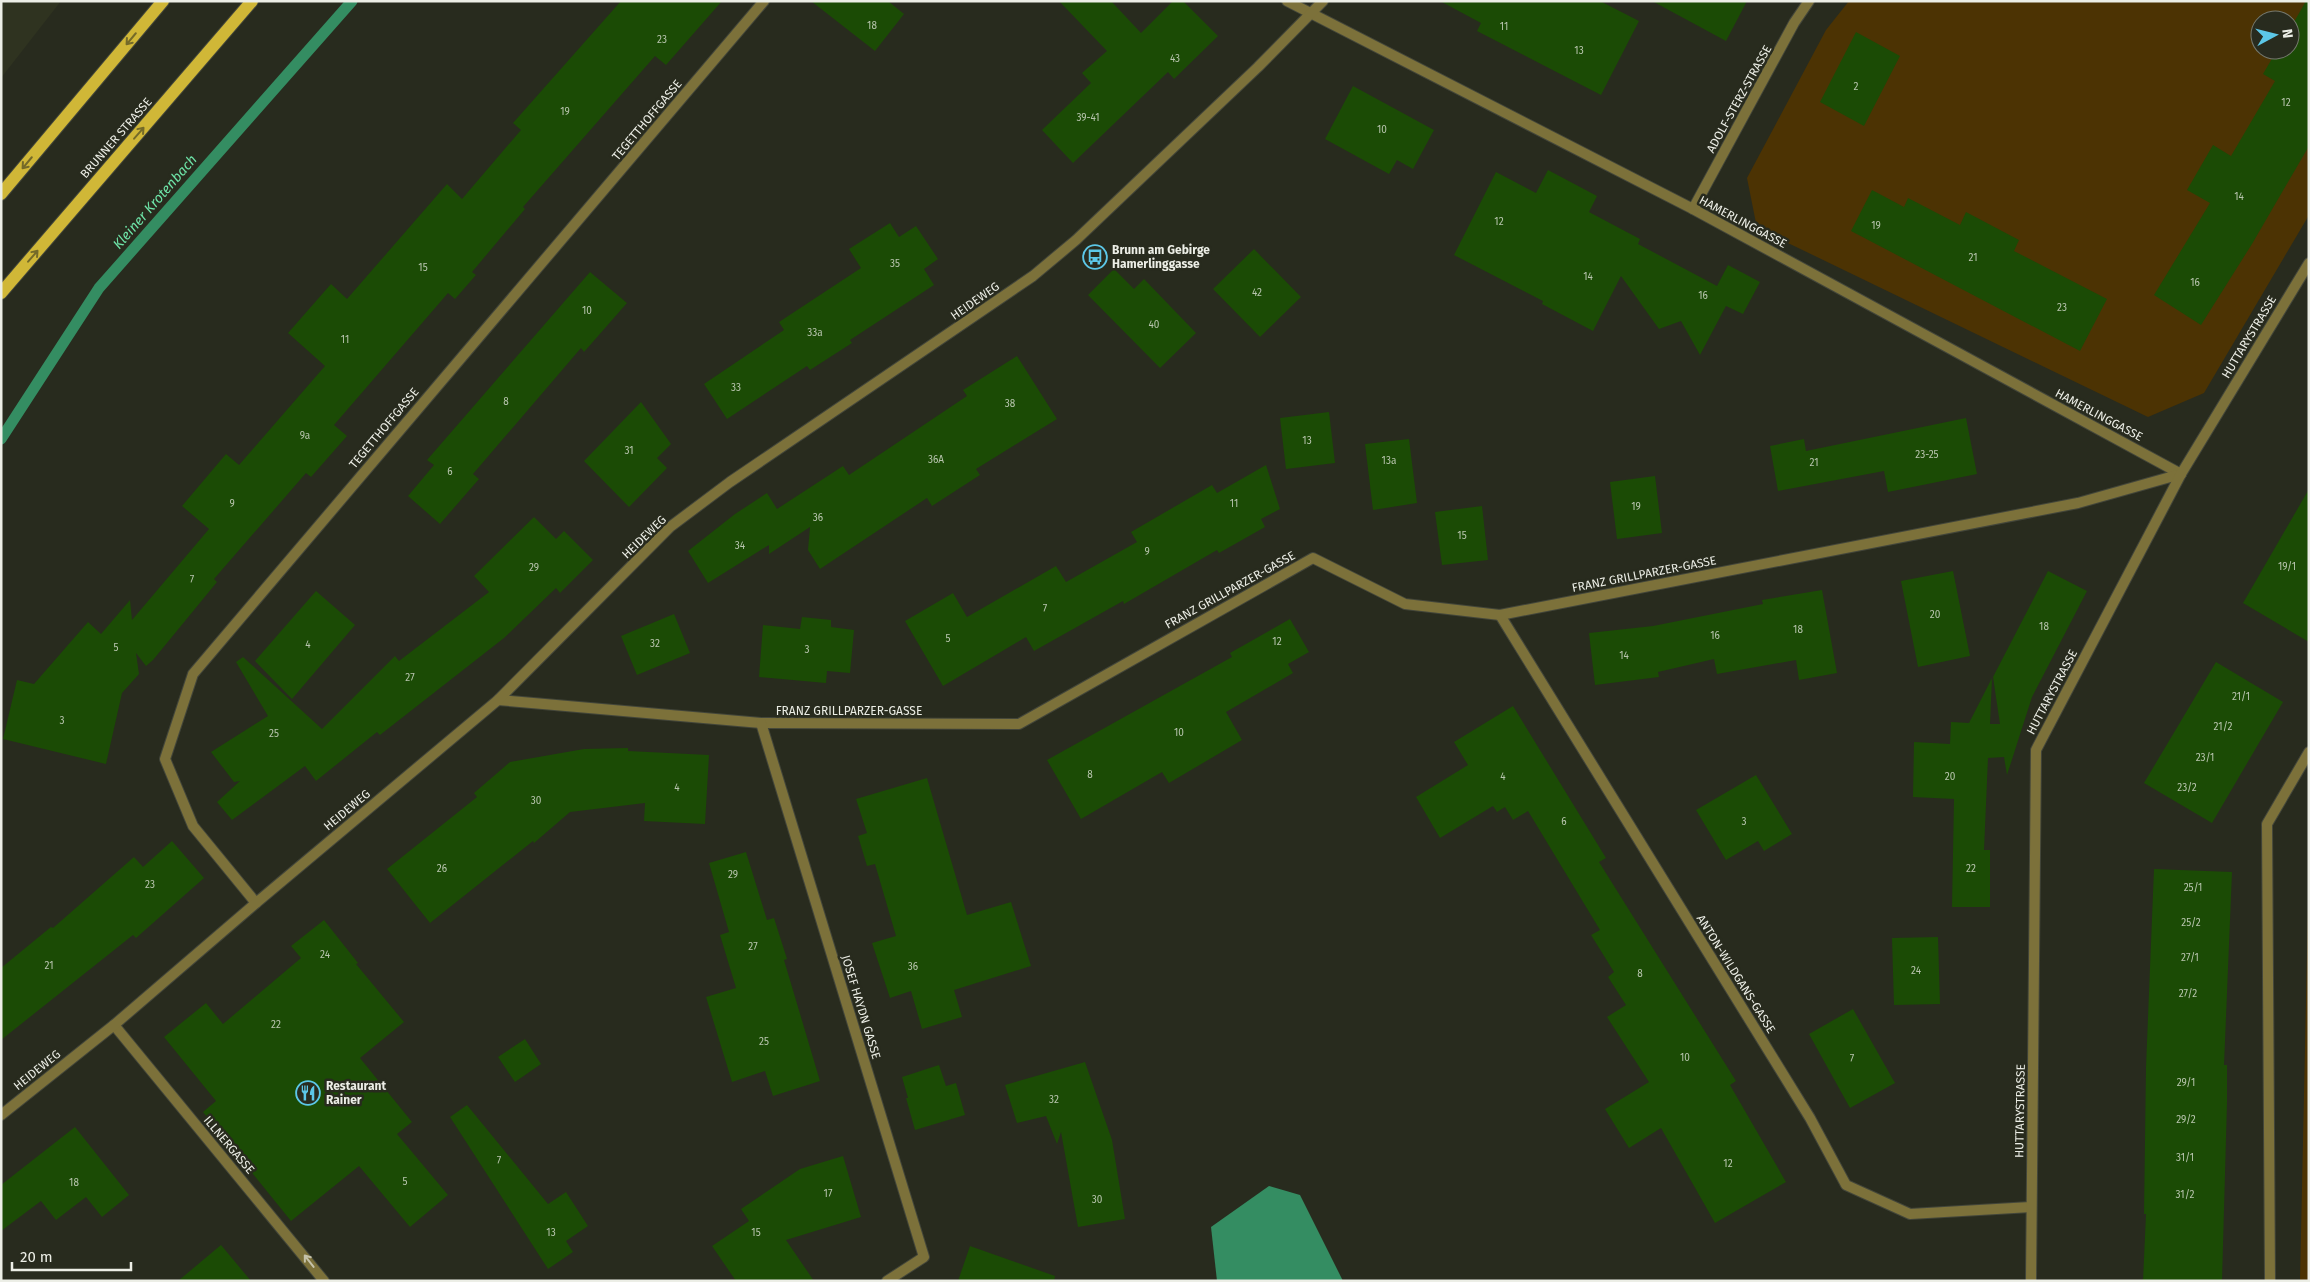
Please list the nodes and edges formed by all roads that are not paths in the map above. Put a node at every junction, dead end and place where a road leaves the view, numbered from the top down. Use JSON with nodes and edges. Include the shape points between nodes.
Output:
{"nodes":[{"id":1,"x":163,"y":1,"type":"edge"},
{"id":2,"x":252,"y":1,"type":"edge"},
{"id":3,"x":764,"y":1,"type":"edge"},
{"id":4,"x":1287,"y":1,"type":"edge"},
{"id":5,"x":1323,"y":1,"type":"edge"},
{"id":6,"x":1809,"y":1,"type":"edge"},
{"id":7,"x":1311,"y":13,"type":"junction"},
{"id":8,"x":1,"y":194,"type":"edge"},
{"id":9,"x":1693,"y":209,"type":"junction"},
{"id":10,"x":2309,"y":263,"type":"edge"},
{"id":11,"x":1,"y":294,"type":"edge"},
{"id":12,"x":2181,"y":474,"type":"junction"},
{"id":13,"x":1500,"y":615,"type":"junction"},
{"id":14,"x":498,"y":700,"type":"junction"},
{"id":15,"x":761,"y":723,"type":"junction"},
{"id":16,"x":2309,"y":752,"type":"edge"},
{"id":17,"x":256,"y":902,"type":"junction"},
{"id":18,"x":114,"y":1025,"type":"junction"},
{"id":19,"x":1,"y":1116,"type":"edge"},
{"id":20,"x":2031,"y":1207,"type":"junction"},
{"id":21,"x":324,"y":1281,"type":"edge"},
{"id":22,"x":887,"y":1281,"type":"edge"},
{"id":23,"x":2031,"y":1281,"type":"edge"},
{"id":24,"x":2270,"y":1281,"type":"edge"}],
"edges":[{"from":1,"to":8,"type":"main road","one_way":true},
{"from":11,"to":2,"type":"main road","name":"BRUNNER STRASSE","one_way":true},
{"from":3,"to":17,"type":"street","name":"TEGETTHOFFGASSE","via":[[193,674],[165,759],[193,826]]},
{"from":4,"to":7,"type":"street","name":"HAMERLINGGASSE"},
{"from":5,"to":7,"type":"street","name":"HEIDEWEG"},
{"from":6,"to":9,"type":"street","name":"ADOLF-STERZ-STRASSE"},
{"from":7,"to":9,"type":"street","name":"HAMERLINGGASSE"},
{"from":7,"to":14,"type":"street","name":"HEIDEWEG","via":[[1076,240],[1033,276],[730,482],[670,527]]},
{"from":9,"to":12,"type":"street","name":"HAMERLINGGASSE"},
{"from":10,"to":12,"type":"street","name":"HUTTARYSTRASSE"},
{"from":12,"to":13,"type":"street","name":"FRANZ GRILLPARZER-GASSE","via":[[2078,503]]},
{"from":12,"to":20,"type":"street","name":"HUTTARYSTRASSE","via":[[2036,750]]},
{"from":13,"to":15,"type":"street","name":"FRANZ GRILLPARZER-GASSE","via":[[1405,604],[1313,558],[1019,724]]},
{"from":13,"to":20,"type":"street","name":"ANTON-WILDGANS-GASSE","via":[[1810,1118],[1846,1185],[1910,1214]]},
{"from":14,"to":15,"type":"street","name":"FRANZ GRILLPARZER-GASSE"},
{"from":14,"to":17,"type":"street","name":"HEIDEWEG"},
{"from":15,"to":22,"type":"street","name":"JOSEF HAYDN GASSE","via":[[924,1256]]},
{"from":16,"to":24,"type":"street","via":[[2267,824]]},
{"from":17,"to":18,"type":"street","name":"HEIDEWEG"},
{"from":18,"to":19,"type":"street","name":"HEIDEWEG"},
{"from":21,"to":18,"type":"street","name":"ILLNERGASSE","one_way":true},
{"from":20,"to":23,"type":"street","name":"HUTTARYSTRASSE"}]}
